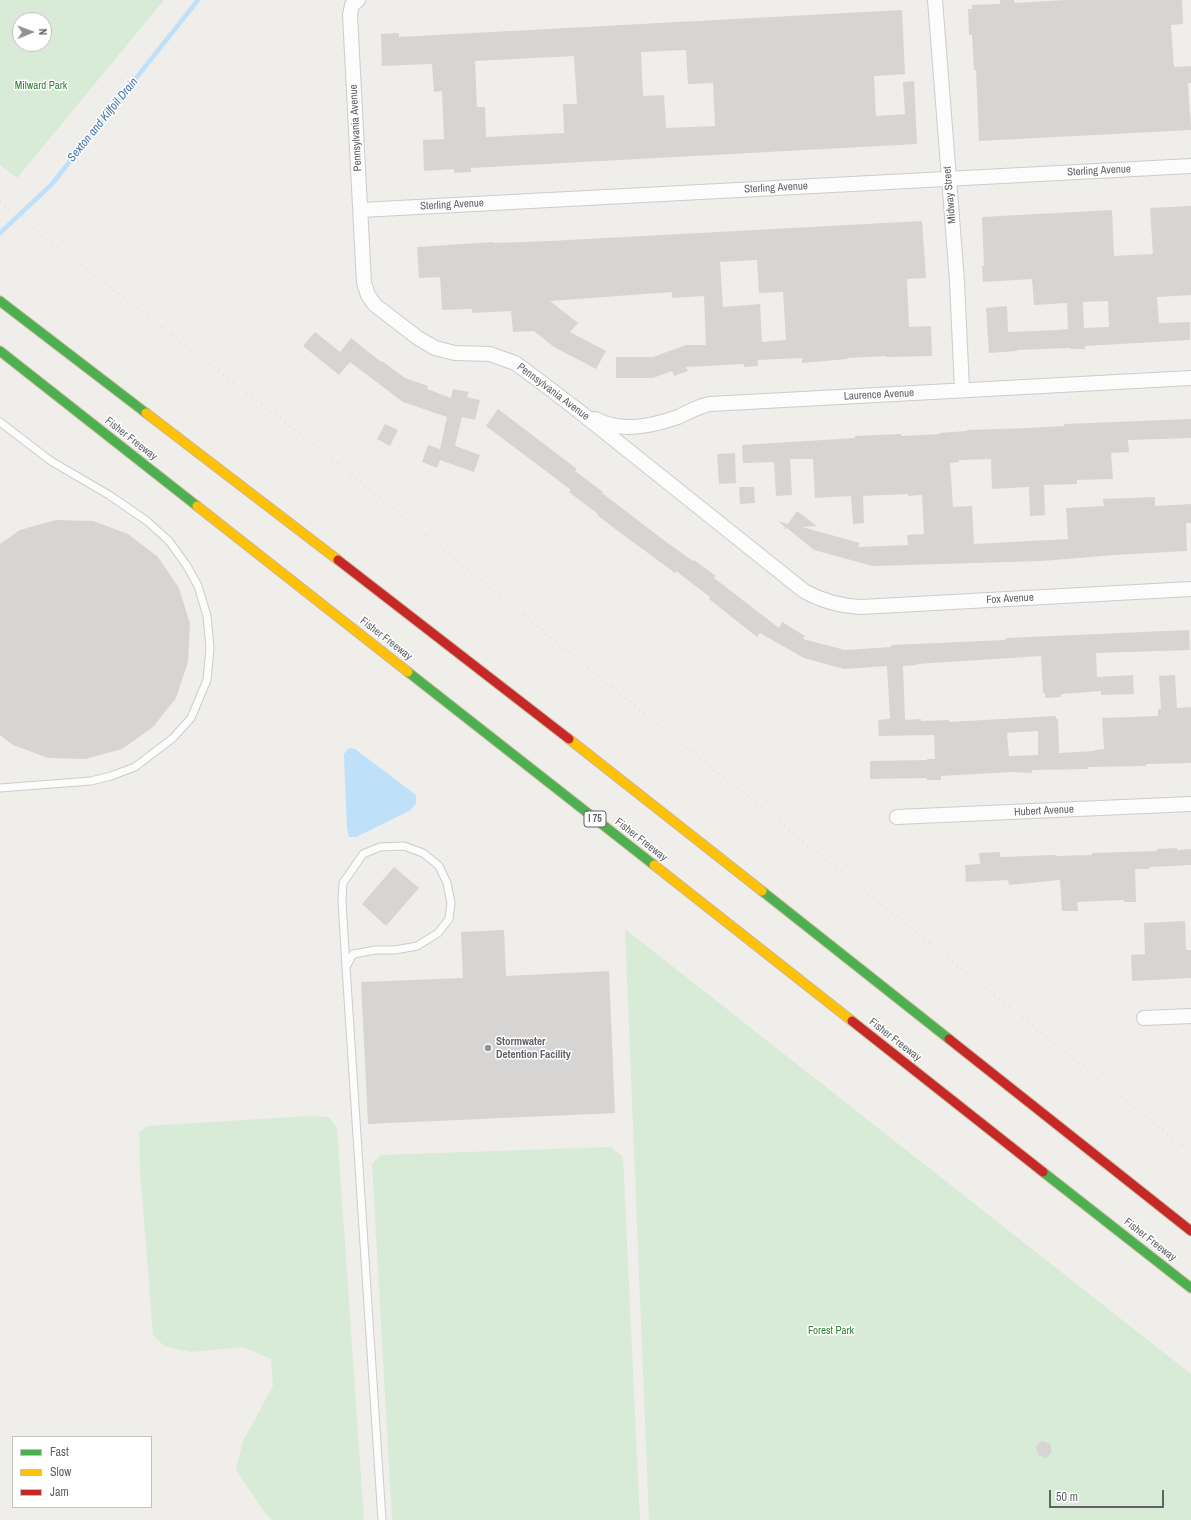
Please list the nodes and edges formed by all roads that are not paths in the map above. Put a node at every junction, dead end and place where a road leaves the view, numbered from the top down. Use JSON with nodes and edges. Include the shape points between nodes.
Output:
{"nodes":[{"id":1,"x":358,"y":0,"type":"edge"},
{"id":2,"x":935,"y":0,"type":"edge"},
{"id":3,"x":1191,"y":166,"type":"edge"},
{"id":4,"x":948,"y":179,"type":"junction"},
{"id":5,"x":361,"y":210,"type":"junction"},
{"id":6,"x":0,"y":301,"type":"edge"},
{"id":7,"x":0,"y":351,"type":"edge"},
{"id":8,"x":1191,"y":378,"type":"edge"},
{"id":9,"x":962,"y":390,"type":"junction"},
{"id":10,"x":575,"y":408,"type":"junction"},
{"id":11,"x":0,"y":422,"type":"edge"},
{"id":12,"x":1191,"y":589,"type":"edge"},
{"id":13,"x":829,"y":602,"type":"joint"},
{"id":14,"x":0,"y":788,"type":"edge"},
{"id":15,"x":1191,"y":804,"type":"edge"},
{"id":16,"x":897,"y":817,"type":"dead end"},
{"id":17,"x":346,"y":967,"type":"junction"},
{"id":18,"x":1191,"y":1016,"type":"edge"},
{"id":19,"x":1144,"y":1018,"type":"dead end"},
{"id":20,"x":1191,"y":1231,"type":"edge"},
{"id":21,"x":1191,"y":1288,"type":"edge"},
{"id":22,"x":382,"y":1520,"type":"edge"}],
"edges":[{"from":1,"to":5,"type":"street","name":"Pennsylvania Avenue","via":[[352,5],[350,15]]},
{"from":2,"to":4,"type":"street","name":"Midway Street"},
{"from":3,"to":4,"type":"street","name":"Sterling Avenue"},
{"from":4,"to":5,"type":"street","name":"Sterling Avenue"},
{"from":4,"to":9,"type":"street","name":"Midway Street"},
{"from":5,"to":10,"type":"street","name":"Pennsylvania Avenue","via":[[364,283],[375,305],[435,348],[490,354],[515,364]]},
{"from":6,"to":20,"type":"highway","via":[[513,695]]},
{"from":7,"to":21,"type":"highway","name":"Fisher Freeway","number":"I 75"},
{"from":8,"to":9,"type":"street","name":"Laurence Avenue"},
{"from":9,"to":10,"type":"street","name":"Laurence Avenue","via":[[710,404],[639,427],[603,422]]},
{"from":10,"to":13,"type":"street","name":"Pennsylvania Avenue","via":[[804,591]]},
{"from":11,"to":14,"type":"lane","via":[[51,461],[148,521],[169,541],[198,586],[207,616],[210,648],[207,680],[191,718],[173,738],[135,767],[91,782]]},
{"from":12,"to":13,"type":"street","name":"Fox Avenue","via":[[861,607]]},
{"from":15,"to":16,"type":"street","name":"Hubert Avenue"},
{"from":17,"to":17,"type":"lane","via":[[353,954],[417,946],[438,933],[449,919],[451,903],[447,883],[439,866],[423,853],[404,846],[380,847],[363,854],[343,883]]},
{"from":17,"to":22,"type":"lane"},
{"from":18,"to":19,"type":"street"}]}
